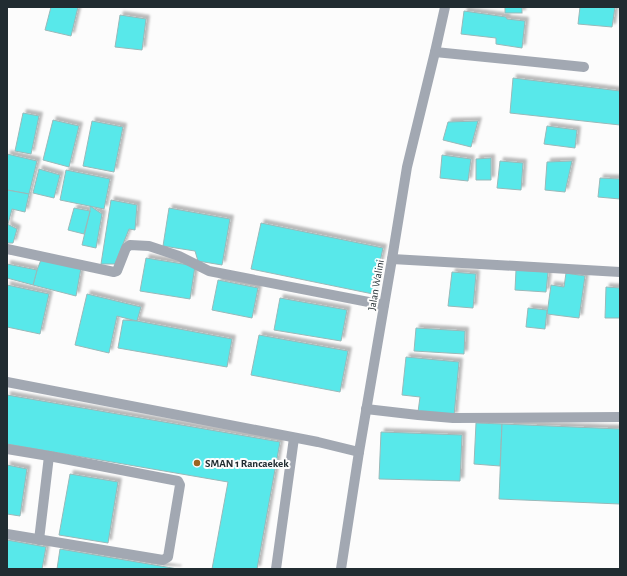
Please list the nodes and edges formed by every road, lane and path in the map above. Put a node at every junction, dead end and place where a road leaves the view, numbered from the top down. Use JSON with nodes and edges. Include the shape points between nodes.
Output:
{"nodes":[{"id":1,"x":445,"y":7,"type":"edge"},
{"id":2,"x":435,"y":52,"type":"junction"},
{"id":3,"x":584,"y":67,"type":"dead end"},
{"id":4,"x":7,"y":249,"type":"edge"},
{"id":5,"x":392,"y":260,"type":"junction"},
{"id":6,"x":620,"y":272,"type":"edge"},
{"id":7,"x":384,"y":305,"type":"junction"},
{"id":8,"x":7,"y":382,"type":"edge"},
{"id":9,"x":366,"y":409,"type":"junction"},
{"id":10,"x":620,"y":417,"type":"edge"},
{"id":11,"x":294,"y":438,"type":"junction"},
{"id":12,"x":7,"y":450,"type":"edge"},
{"id":13,"x":358,"y":452,"type":"junction"},
{"id":14,"x":49,"y":456,"type":"junction"},
{"id":15,"x":7,"y":534,"type":"edge"},
{"id":16,"x":39,"y":540,"type":"junction"},
{"id":17,"x":276,"y":569,"type":"edge"},
{"id":18,"x":341,"y":569,"type":"edge"}],
"edges":[{"from":1,"to":2,"type":"street","name":"Jalan Walini"},
{"from":2,"to":3,"type":"street"},
{"from":2,"to":5,"type":"street","name":"Jalan Walini","via":[[407,167]]},
{"from":4,"to":7,"type":"street","via":[[114,272],[117,271],[128,246],[149,246],[180,256],[209,271]]},
{"from":5,"to":6,"type":"street"},
{"from":5,"to":7,"type":"street","name":"Jalan Walini"},
{"from":7,"to":9,"type":"street","name":"Jalan Walini"},
{"from":8,"to":11,"type":"street"},
{"from":9,"to":10,"type":"street","via":[[453,418]]},
{"from":9,"to":13,"type":"street","name":"Jalan Walini"},
{"from":11,"to":13,"type":"street"},
{"from":11,"to":17,"type":"street"},
{"from":12,"to":14,"type":"street"},
{"from":13,"to":18,"type":"street","name":"Jalan Walini"},
{"from":14,"to":16,"type":"street"},
{"from":14,"to":16,"type":"street","via":[[178,480],[180,485],[168,557],[163,560]]},
{"from":15,"to":16,"type":"street"}]}
